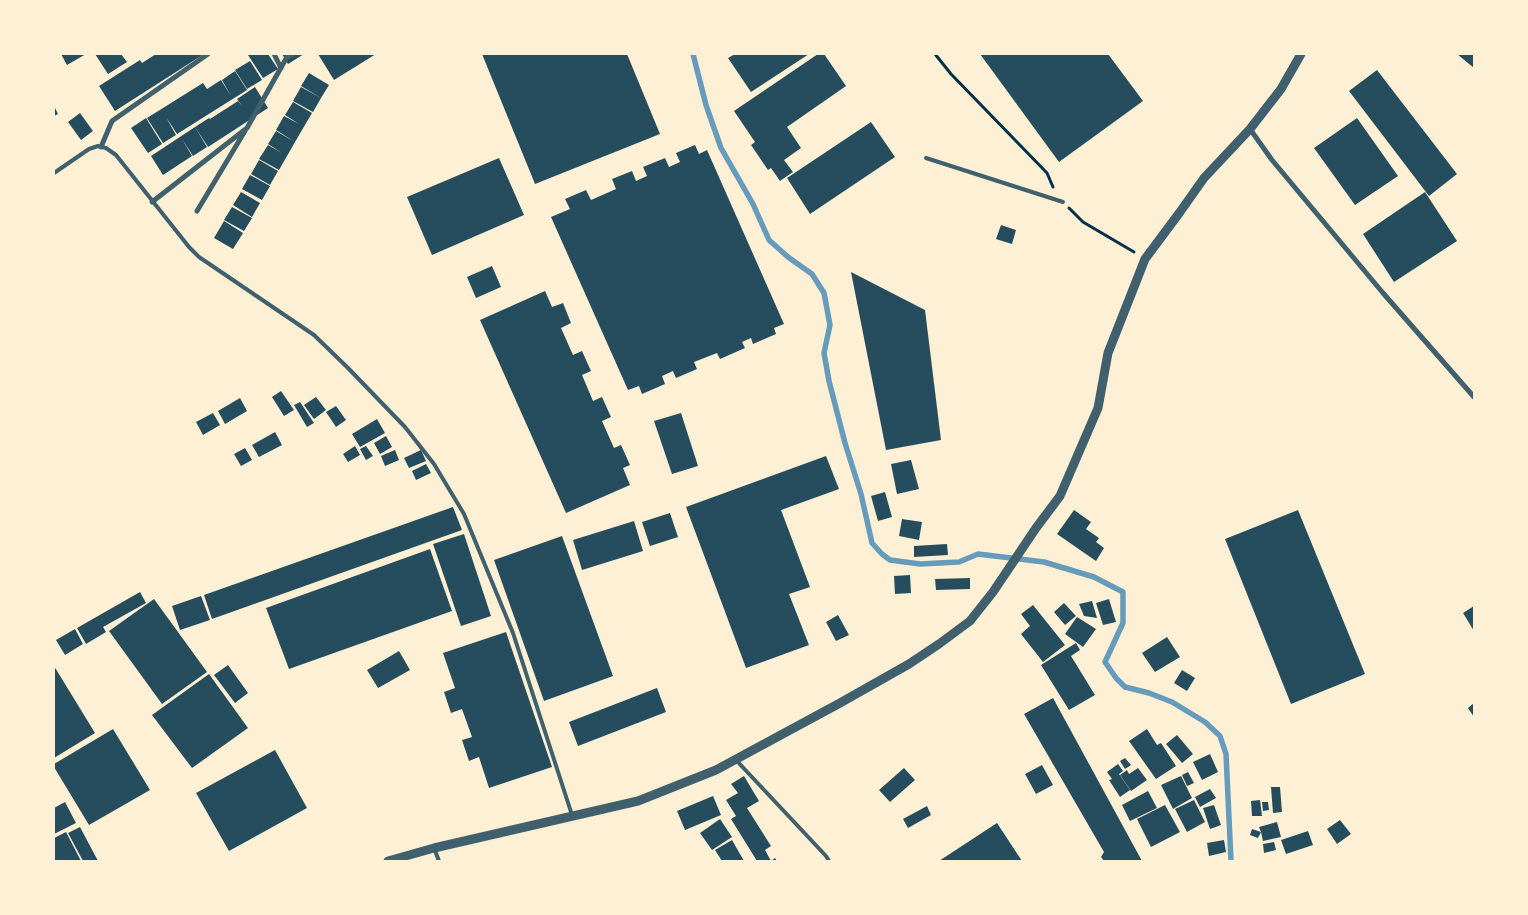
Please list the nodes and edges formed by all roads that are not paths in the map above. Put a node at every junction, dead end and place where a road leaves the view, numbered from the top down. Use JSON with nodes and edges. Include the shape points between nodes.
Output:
{"nodes":[{"id":1,"x":208,"y":54,"type":"edge"},
{"id":2,"x":274,"y":54,"type":"edge"},
{"id":3,"x":293,"y":54,"type":"edge"},
{"id":4,"x":1301,"y":54,"type":"edge"},
{"id":5,"x":281,"y":68,"type":"junction"},
{"id":6,"x":247,"y":128,"type":"junction"},
{"id":7,"x":1250,"y":129,"type":"junction"},
{"id":8,"x":101,"y":147,"type":"junction"},
{"id":9,"x":926,"y":158,"type":"dead end"},
{"id":10,"x":54,"y":173,"type":"edge"},
{"id":11,"x":152,"y":202,"type":"junction"},
{"id":12,"x":1063,"y":202,"type":"road end"},
{"id":13,"x":197,"y":211,"type":"dead end"},
{"id":14,"x":1474,"y":397,"type":"edge"},
{"id":15,"x":736,"y":760,"type":"junction"},
{"id":16,"x":572,"y":816,"type":"junction"},
{"id":17,"x":434,"y":848,"type":"junction"},
{"id":18,"x":388,"y":861,"type":"edge"},
{"id":19,"x":439,"y":861,"type":"edge"},
{"id":20,"x":829,"y":861,"type":"edge"}],
"edges":[{"from":1,"to":8,"type":"street","via":[[112,120]]},
{"from":2,"to":5,"type":"street"},
{"from":3,"to":5,"type":"street","via":[[287,57]]},
{"from":4,"to":7,"type":"street","via":[[1281,89]]},
{"from":5,"to":6,"type":"street"},
{"from":6,"to":11,"type":"street"},
{"from":6,"to":13,"type":"street"},
{"from":7,"to":14,"type":"street","via":[[1383,293]]},
{"from":7,"to":15,"type":"street","via":[[1204,178],[1144,259],[1108,353],[1098,408],[1060,496],[970,621],[939,644],[840,703]]},
{"from":8,"to":10,"type":"lane","via":[[88,149]]},
{"from":8,"to":11,"type":"lane","via":[[116,155]]},
{"from":9,"to":12,"type":"lane"},
{"from":11,"to":16,"type":"lane","via":[[199,257],[314,335],[405,427],[434,464],[464,514],[505,612]]},
{"from":15,"to":16,"type":"street","via":[[638,801]]},
{"from":15,"to":20,"type":"lane"},
{"from":16,"to":17,"type":"street"},
{"from":17,"to":18,"type":"street"},
{"from":17,"to":19,"type":"lane"}]}
